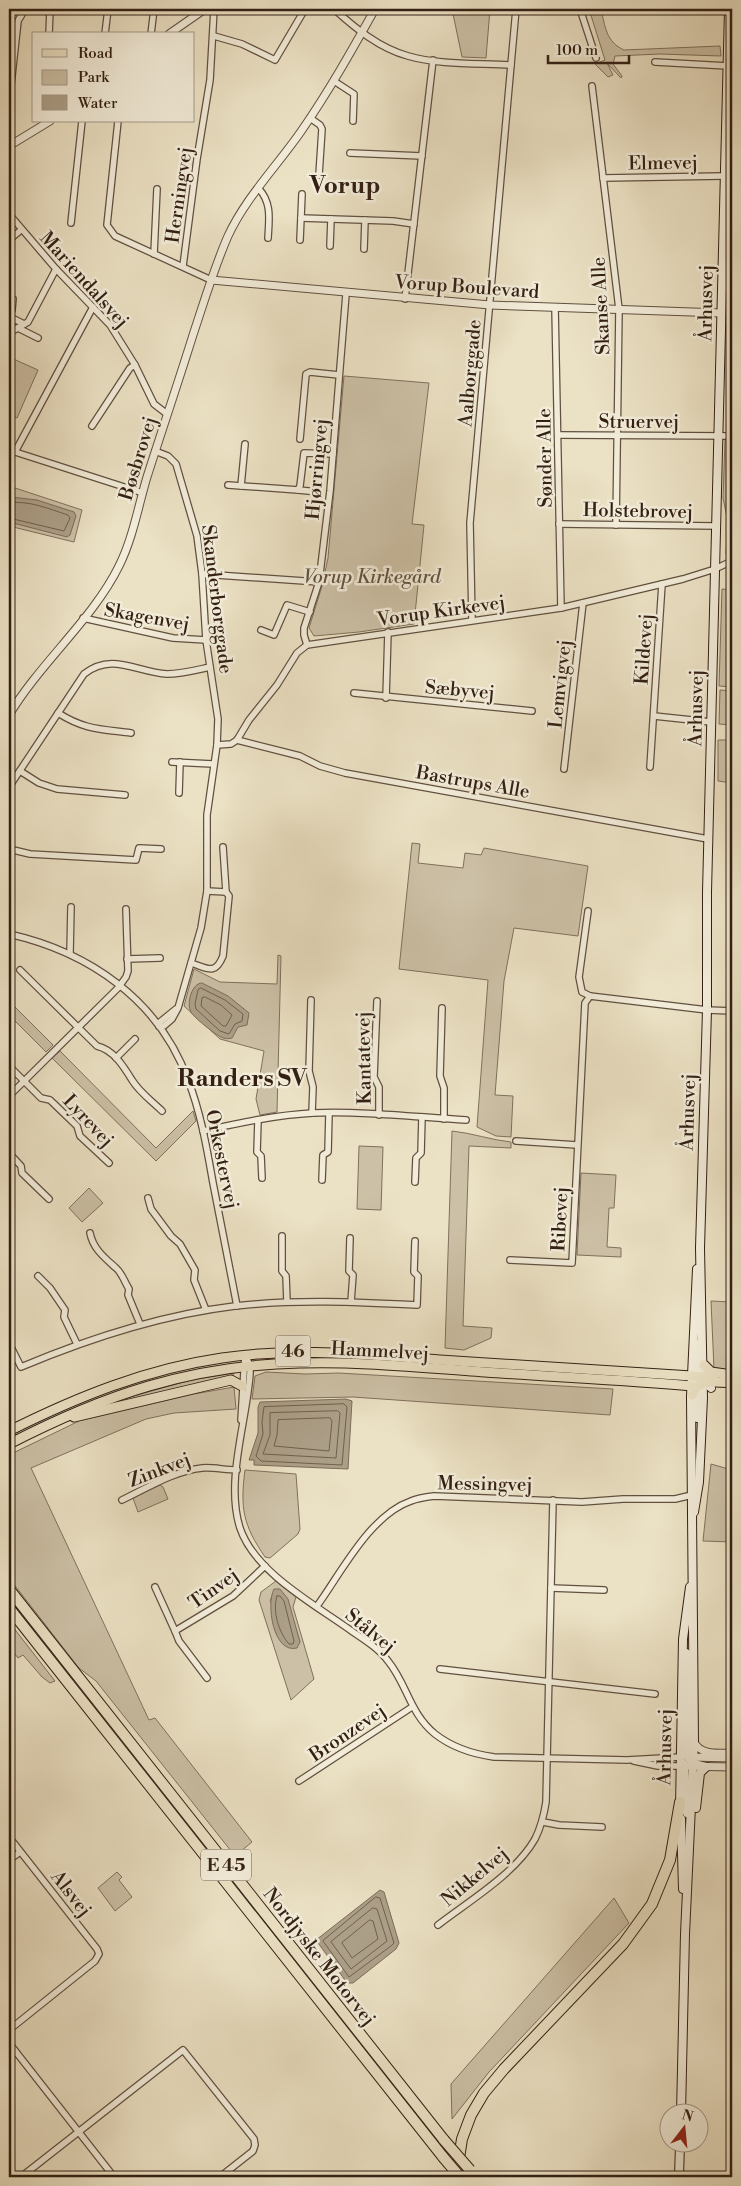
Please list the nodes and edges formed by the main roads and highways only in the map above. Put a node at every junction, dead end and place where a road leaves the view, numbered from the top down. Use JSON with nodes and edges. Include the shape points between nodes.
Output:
{"nodes":[{"id":1,"x":729,"y":9,"type":"edge"},
{"id":2,"x":732,"y":38,"type":"edge"},
{"id":3,"x":730,"y":49,"type":"junction"},
{"id":4,"x":727,"y":170,"type":"edge"},
{"id":5,"x":700,"y":1248,"type":"junction"},
{"id":6,"x":732,"y":1377,"type":"edge"},
{"id":7,"x":698,"y":1381,"type":"junction"},
{"id":8,"x":732,"y":1383,"type":"edge"},
{"id":9,"x":242,"y":1386,"type":"road end"},
{"id":10,"x":732,"y":1389,"type":"edge"},
{"id":11,"x":55,"y":1421,"type":"junction"},
{"id":12,"x":9,"y":1431,"type":"edge"},
{"id":13,"x":12,"y":1441,"type":"edge"},
{"id":14,"x":694,"y":1512,"type":"junction"},
{"id":15,"x":693,"y":1562,"type":"junction"},
{"id":16,"x":9,"y":1589,"type":"edge"},
{"id":17,"x":9,"y":1608,"type":"edge"},
{"id":18,"x":686,"y":1761,"type":"junction"},
{"id":19,"x":680,"y":1802,"type":"junction"},
{"id":20,"x":690,"y":1855,"type":"junction"},
{"id":21,"x":685,"y":1934,"type":"junction"},
{"id":22,"x":680,"y":2104,"type":"edge"},
{"id":23,"x":680,"y":2154,"type":"edge"},
{"id":24,"x":473,"y":2174,"type":"edge"},
{"id":25,"x":456,"y":2177,"type":"edge"},
{"id":26,"x":460,"y":2177,"type":"edge"},
{"id":27,"x":679,"y":2177,"type":"edge"}],
"edges":[{"from":1,"to":3,"type":"main road","name":"Århusvej"},
{"from":2,"to":3,"type":"main road","name":"Århusvej"},
{"from":3,"to":4,"type":"main road","name":"Århusvej"},
{"from":4,"to":5,"type":"main road","name":"Århusvej"},
{"from":5,"to":7,"type":"main road","name":"Århusvej"},
{"from":5,"to":7,"type":"main road","name":"Århusvej","via":[[695,1304]]},
{"from":6,"to":7,"type":"main road","name":"Hammelvej","number":"46"},
{"from":7,"to":8,"type":"main road"},
{"from":7,"to":10,"type":"main road","name":"Hammelvej","number":"46"},
{"from":7,"to":11,"type":"main road","name":"Hammelvej","number":"46","via":[[595,1379],[337,1362],[299,1363],[193,1375],[107,1398]]},
{"from":7,"to":12,"type":"main road","name":"Hammelvej","number":"46","via":[[284,1351],[186,1364],[125,1380]]},
{"from":7,"to":14,"type":"main road","name":"Århusvej","via":[[692,1495]]},
{"from":7,"to":14,"type":"main road","name":"Århusvej","via":[[699,1482]]},
{"from":9,"to":11,"type":"main road","via":[[231,1380]]},
{"from":11,"to":13,"type":"main road","name":"Hammelvej","number":"46"},
{"from":14,"to":15,"type":"main road","name":"Århusvej"},
{"from":15,"to":18,"type":"main road","name":"Århusvej","via":[[683,1639]]},
{"from":15,"to":18,"type":"main road","name":"Århusvej","via":[[694,1742]]},
{"from":16,"to":24,"type":"highway","name":"Nordjyske Motorvej","number":"E 45","bridge":true},
{"from":17,"to":26,"type":"highway","name":"Nordjyske Motorvej","number":"E 45","bridge":true},
{"from":18,"to":19,"type":"main road","name":"Århusvej"},
{"from":18,"to":20,"type":"main road"},
{"from":18,"to":20,"type":"main road","via":[[706,1767],[700,1773]]},
{"from":19,"to":21,"type":"main road","name":"Århusvej"},
{"from":19,"to":25,"type":"highway","via":[[670,1860],[652,1904],[622,1944],[484,2093],[462,2139]]},
{"from":20,"to":21,"type":"main road","name":"Århusvej"},
{"from":21,"to":22,"type":"main road","name":"Århusvej"},
{"from":23,"to":27,"type":"main road"}]}
